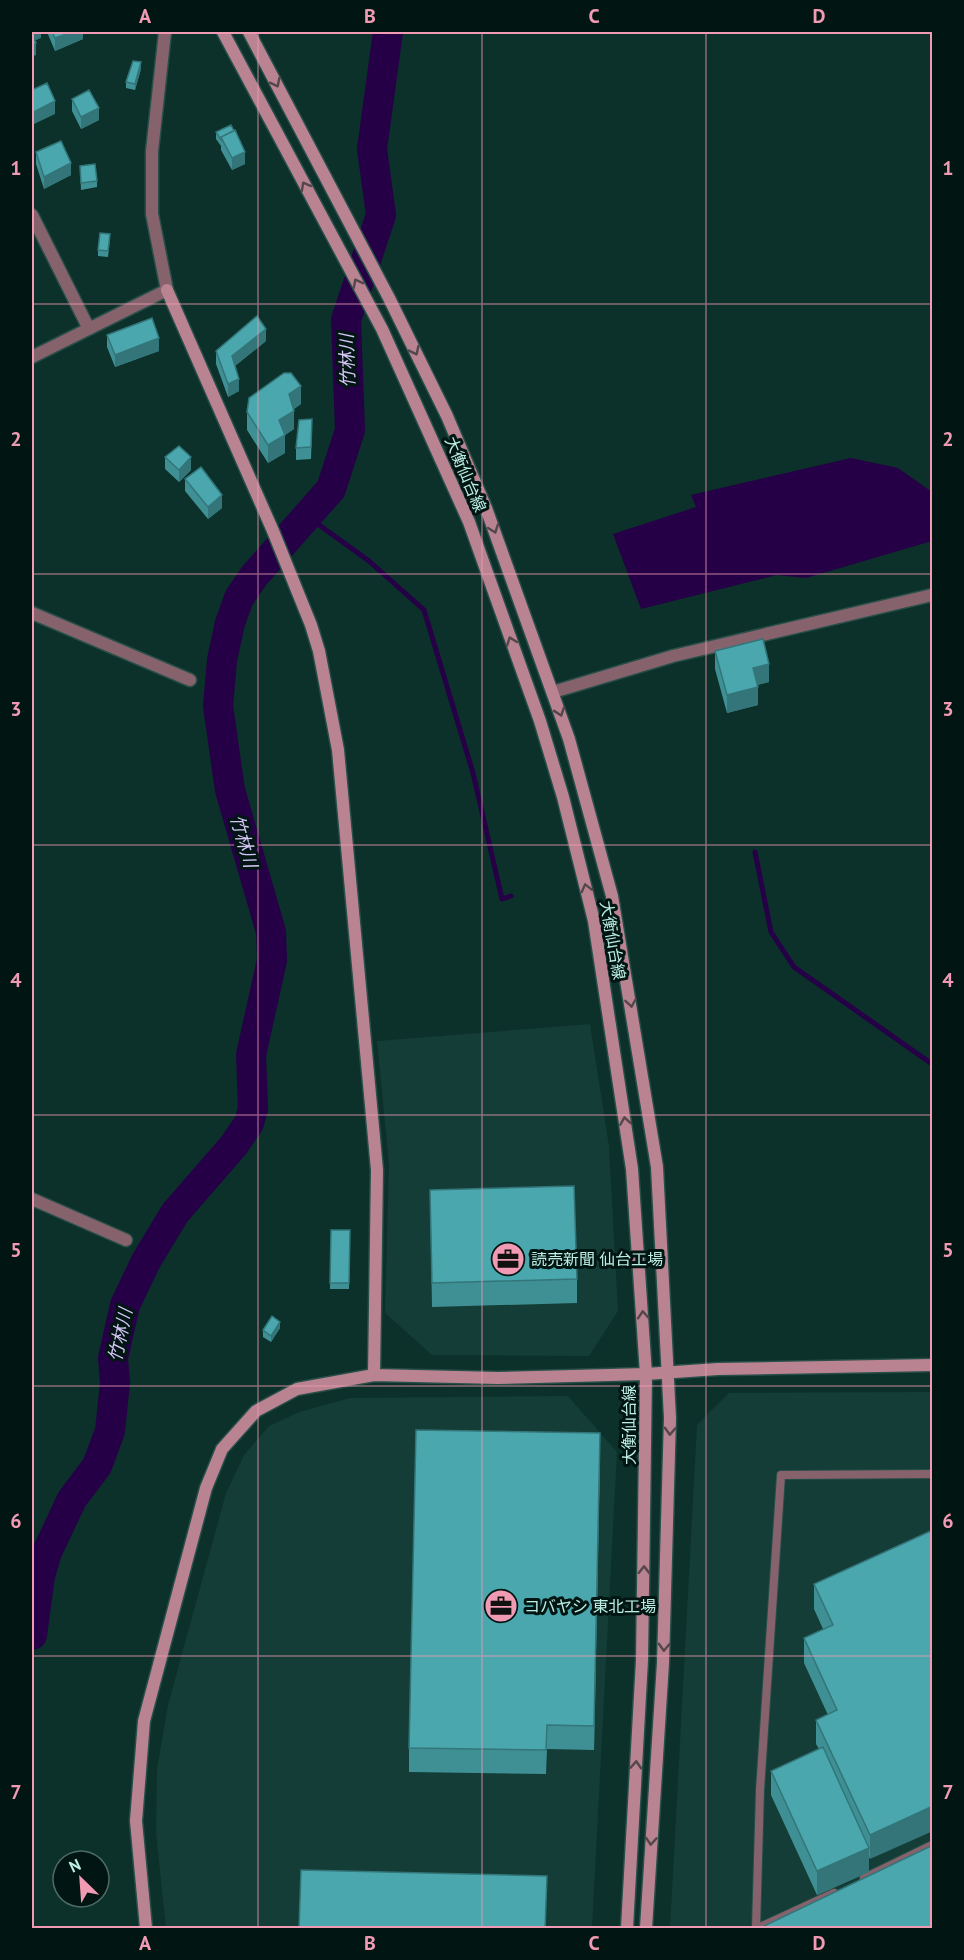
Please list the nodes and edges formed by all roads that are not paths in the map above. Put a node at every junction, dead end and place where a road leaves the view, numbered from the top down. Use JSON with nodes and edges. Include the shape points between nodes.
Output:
{"nodes":[{"id":1,"x":165,"y":32,"type":"edge"},
{"id":2,"x":223,"y":32,"type":"edge"},
{"id":3,"x":249,"y":32,"type":"edge"},
{"id":4,"x":32,"y":215,"type":"edge"},
{"id":5,"x":166,"y":290,"type":"junction"},
{"id":6,"x":88,"y":327,"type":"junction"},
{"id":7,"x":32,"y":357,"type":"edge"},
{"id":8,"x":933,"y":595,"type":"edge"},
{"id":9,"x":32,"y":613,"type":"edge"},
{"id":10,"x":190,"y":680,"type":"dead end"},
{"id":11,"x":554,"y":692,"type":"junction"},
{"id":12,"x":32,"y":1199,"type":"edge"},
{"id":13,"x":126,"y":1240,"type":"dead end"},
{"id":14,"x":933,"y":1365,"type":"edge"},
{"id":15,"x":669,"y":1372,"type":"junction"},
{"id":16,"x":646,"y":1374,"type":"junction"},
{"id":17,"x":374,"y":1375,"type":"junction"},
{"id":18,"x":933,"y":1474,"type":"edge"},
{"id":19,"x":933,"y":1845,"type":"edge"},
{"id":20,"x":853,"y":1883,"type":"edge"},
{"id":21,"x":844,"y":1888,"type":"edge"},
{"id":22,"x":146,"y":1929,"type":"edge"},
{"id":23,"x":627,"y":1929,"type":"edge"},
{"id":24,"x":645,"y":1929,"type":"edge"},
{"id":25,"x":757,"y":1929,"type":"edge"}],
"edges":[{"from":1,"to":5,"type":"street","via":[[152,151],[152,214]]},
{"from":16,"to":2,"type":"main road","name":"大衡仙台線","one_way":true,"via":[[632,1169],[594,921],[540,722],[469,522],[382,329]]},
{"from":3,"to":11,"type":"main road","name":"大衡仙台線","one_way":true,"via":[[447,416]]},
{"from":4,"to":6,"type":"street"},
{"from":5,"to":6,"type":"street"},
{"from":5,"to":17,"type":"main road","via":[[273,531],[319,651],[339,761],[377,1170]]},
{"from":6,"to":7,"type":"street"},
{"from":8,"to":11,"type":"street","via":[[673,656]]},
{"from":9,"to":10,"type":"street"},
{"from":11,"to":15,"type":"main road","name":"大衡仙台線","one_way":true,"via":[[612,896],[627,976],[657,1167]]},
{"from":12,"to":13,"type":"street"},
{"from":14,"to":15,"type":"main road"},
{"from":15,"to":16,"type":"main road"},
{"from":15,"to":24,"type":"main road","name":"大衡仙台線","one_way":true,"via":[[663,1663]]},
{"from":16,"to":17,"type":"main road","via":[[498,1378]]},
{"from":23,"to":16,"type":"main road","name":"大衡仙台線","one_way":true,"via":[[642,1660]]},
{"from":17,"to":22,"type":"main road","via":[[297,1389],[256,1411],[222,1449],[206,1488],[144,1721],[136,1821]]},
{"from":18,"to":25,"type":"lane","via":[[781,1475],[760,1790]]},
{"from":19,"to":20,"type":"lane"},
{"from":21,"to":25,"type":"lane"}]}
